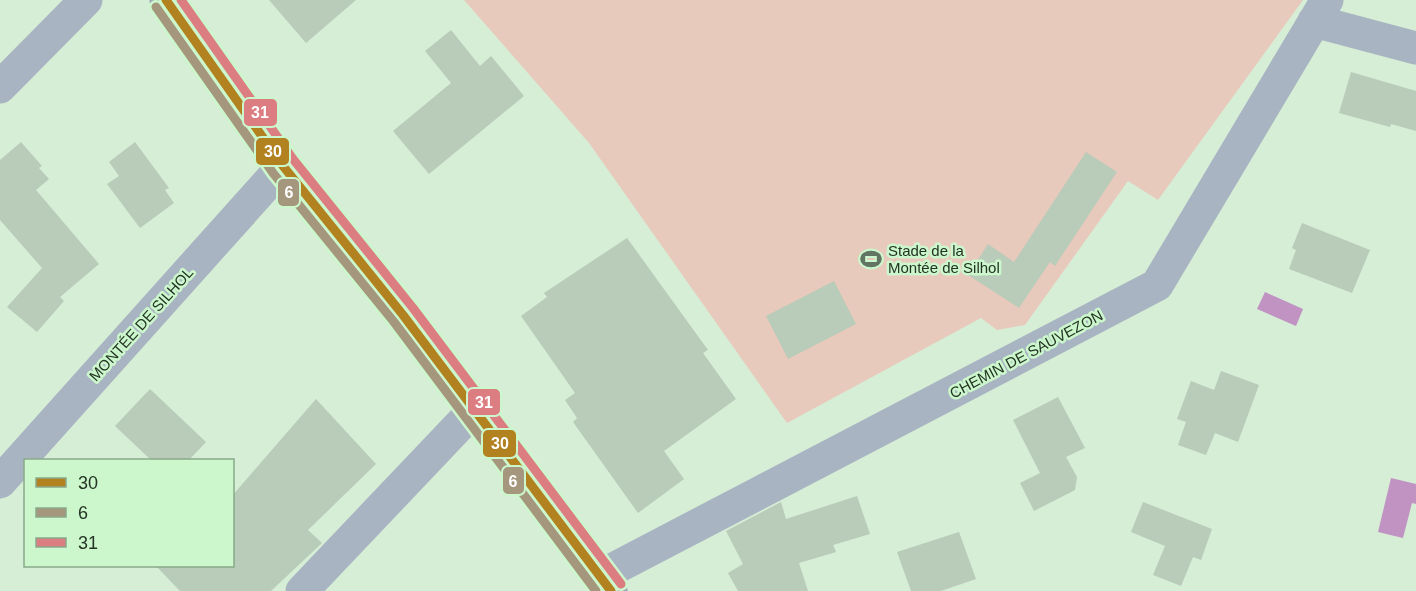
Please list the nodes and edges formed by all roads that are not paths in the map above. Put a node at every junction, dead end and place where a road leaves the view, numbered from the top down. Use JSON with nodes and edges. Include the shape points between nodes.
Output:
{"nodes":[{"id":1,"x":86,"y":0,"type":"edge"},
{"id":2,"x":166,"y":0,"type":"edge"},
{"id":3,"x":1320,"y":11,"type":"edge"},
{"id":4,"x":1416,"y":48,"type":"edge"},
{"id":5,"x":0,"y":87,"type":"edge"},
{"id":6,"x":283,"y":165,"type":"junction"},
{"id":7,"x":474,"y":410,"type":"junction"},
{"id":8,"x":0,"y":482,"type":"edge"},
{"id":9,"x":606,"y":584,"type":"edge"},
{"id":10,"x":302,"y":591,"type":"edge"}],
"edges":[{"from":1,"to":5,"type":"street"},
{"from":2,"to":6,"type":"main road"},
{"from":3,"to":4,"type":"street"},
{"from":3,"to":9,"type":"street","name":"CHEMIN DE SAUVEZON","via":[[1157,285]]},
{"from":6,"to":7,"type":"main road"},
{"from":6,"to":8,"type":"street","name":"MONTÉE DE SILHOL"},
{"from":7,"to":9,"type":"main road"},
{"from":7,"to":10,"type":"street"}]}
